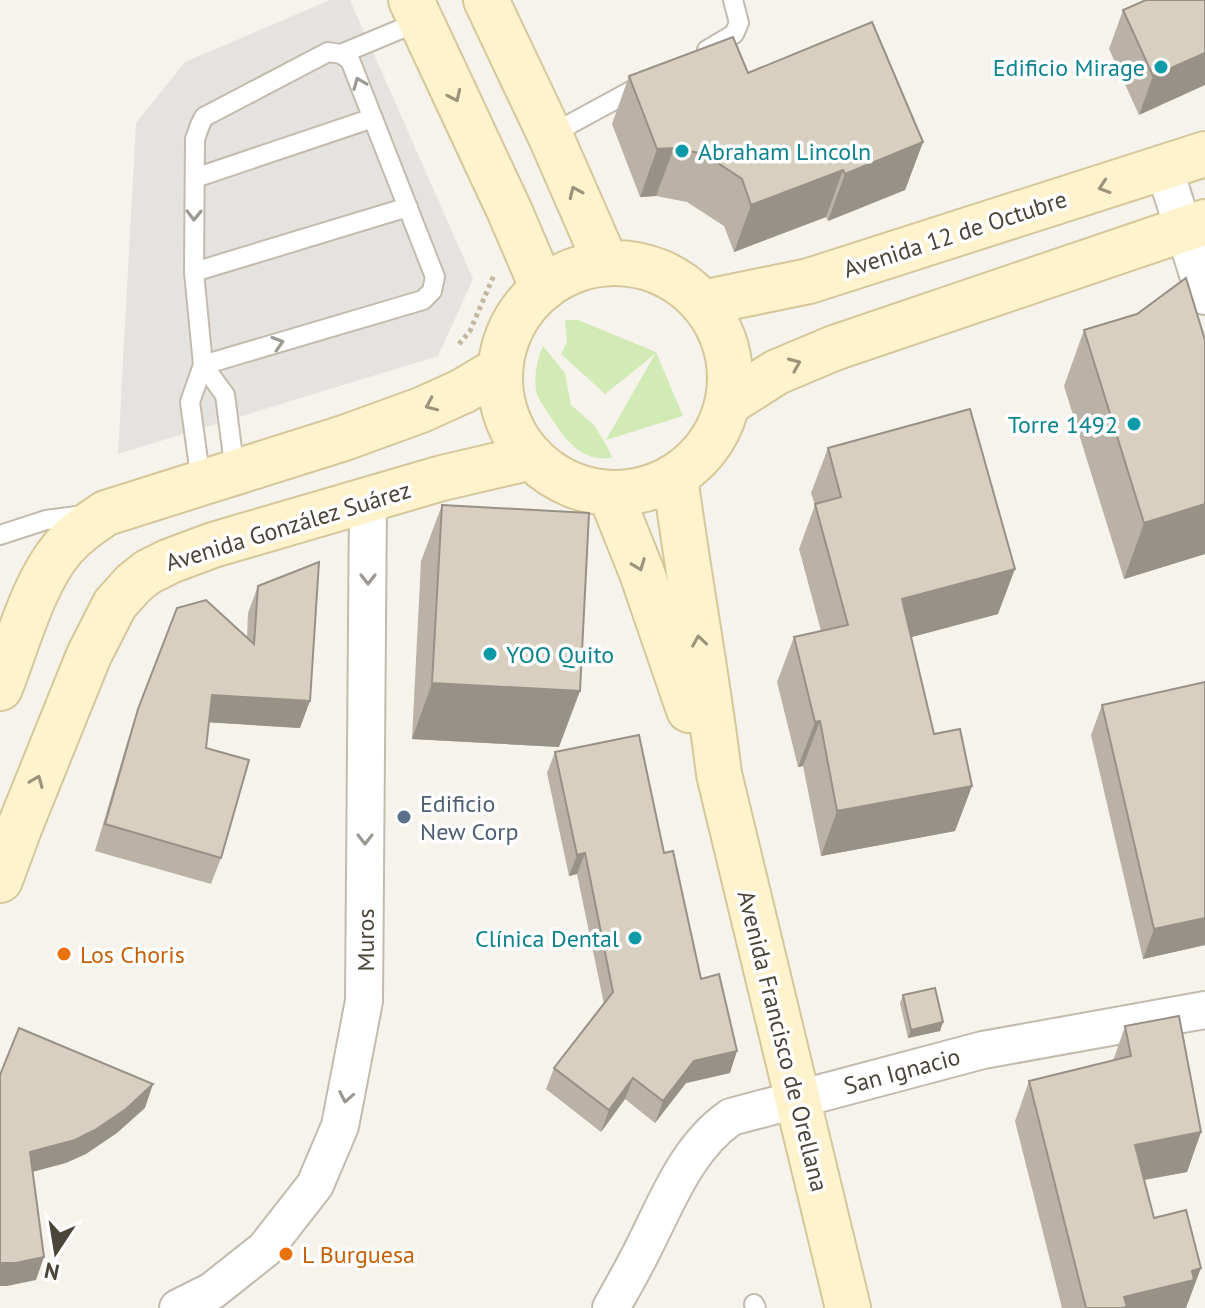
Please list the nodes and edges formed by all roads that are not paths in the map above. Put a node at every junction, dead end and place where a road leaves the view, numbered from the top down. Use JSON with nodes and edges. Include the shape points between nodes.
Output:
{"nodes":[{"id":1,"x":486,"y":0,"type":"edge"},
{"id":2,"x":733,"y":0,"type":"edge"},
{"id":3,"x":415,"y":11,"type":"edge"},
{"id":4,"x":341,"y":54,"type":"junction"},
{"id":5,"x":685,"y":62,"type":"edge"},
{"id":6,"x":657,"y":77,"type":"edge"},
{"id":7,"x":373,"y":118,"type":"junction"},
{"id":8,"x":550,"y":135,"type":"junction"},
{"id":9,"x":1205,"y":154,"type":"edge"},
{"id":10,"x":1164,"y":168,"type":"junction"},
{"id":11,"x":195,"y":178,"type":"junction"},
{"id":12,"x":408,"y":207,"type":"junction"},
{"id":13,"x":1195,"y":225,"type":"edge"},
{"id":14,"x":606,"y":263,"type":"junction"},
{"id":15,"x":194,"y":272,"type":"junction"},
{"id":16,"x":543,"y":289,"type":"junction"},
{"id":17,"x":1205,"y":296,"type":"edge"},
{"id":18,"x":702,"y":303,"type":"junction"},
{"id":19,"x":203,"y":365,"type":"junction"},
{"id":20,"x":500,"y":369,"type":"junction"},
{"id":21,"x":728,"y":403,"type":"junction"},
{"id":22,"x":532,"y":457,"type":"junction"},
{"id":23,"x":675,"y":476,"type":"junction"},
{"id":24,"x":209,"y":480,"type":"junction"},
{"id":25,"x":610,"y":493,"type":"junction"},
{"id":26,"x":368,"y":501,"type":"junction"},
{"id":27,"x":106,"y":513,"type":"junction"},
{"id":28,"x":0,"y":535,"type":"edge"},
{"id":29,"x":213,"y":545,"type":"junction"},
{"id":30,"x":121,"y":596,"type":"junction"},
{"id":31,"x":0,"y":688,"type":"edge"},
{"id":32,"x":719,"y":774,"type":"junction"},
{"id":33,"x":10,"y":821,"type":"edge"},
{"id":34,"x":0,"y":880,"type":"edge"},
{"id":35,"x":1205,"y":1010,"type":"edge"},
{"id":36,"x":797,"y":1099,"type":"junction"},
{"id":37,"x":178,"y":1308,"type":"edge"},
{"id":38,"x":611,"y":1308,"type":"edge"},
{"id":39,"x":848,"y":1308,"type":"edge"}],
"edges":[{"from":1,"to":8,"type":"main road"},
{"from":2,"to":5,"type":"lane","via":[[739,23],[734,34]]},
{"from":3,"to":4,"type":"lane"},
{"from":3,"to":16,"type":"main road","one_way":true},
{"from":7,"to":4,"type":"lane","one_way":true,"via":[[350,60]]},
{"from":4,"to":11,"type":"lane","via":[[328,52],[204,117],[195,139]]},
{"from":6,"to":8,"type":"lane"},
{"from":7,"to":11,"type":"lane"},
{"from":7,"to":12,"type":"lane"},
{"from":14,"to":8,"type":"main road","one_way":true},
{"from":9,"to":10,"type":"main road","name":"Avenida 12 de Octubre"},
{"from":10,"to":13,"type":"street"},
{"from":10,"to":18,"type":"main road","name":"Avenida 12 de Octubre","one_way":true,"via":[[809,281]]},
{"from":11,"to":15,"type":"lane","one_way":true},
{"from":12,"to":15,"type":"lane"},
{"from":19,"to":12,"type":"lane","one_way":true,"via":[[423,300],[435,277]]},
{"from":13,"to":17,"type":"street"},
{"from":21,"to":13,"type":"main road","one_way":true,"via":[[777,372],[834,348]]},
{"from":14,"to":16,"type":"main road","via":[[562,276]]},
{"from":14,"to":18,"type":"main road","via":[[642,267],[675,280]]},
{"from":15,"to":19,"type":"lane"},
{"from":16,"to":20,"type":"main road","via":[[513,324]]},
{"from":18,"to":21,"type":"main road","via":[[724,340]]},
{"from":19,"to":24,"type":"lane","via":[[190,402]]},
{"from":19,"to":24,"type":"lane","via":[[225,395]]},
{"from":20,"to":22,"type":"main road","via":[[502,400],[513,431]]},
{"from":20,"to":24,"type":"main road","one_way":true,"via":[[421,410]]},
{"from":21,"to":23,"type":"main road","via":[[709,445]]},
{"from":22,"to":25,"type":"main road","via":[[555,476]]},
{"from":22,"to":26,"type":"main road","name":"Avenida González Suárez"},
{"from":23,"to":25,"type":"main road","via":[[633,492]]},
{"from":32,"to":23,"type":"main road","name":"Avenida Francisco de Orellana","one_way":true},
{"from":24,"to":27,"type":"main road"},
{"from":24,"to":29,"type":"main road","via":[[178,502],[174,524],[188,541]]},
{"from":25,"to":32,"type":"main road","name":"Avenida Francisco de Orellana","one_way":true,"via":[[693,721]]},
{"from":26,"to":29,"type":"main road","name":"Avenida González Suárez"},
{"from":26,"to":37,"type":"street","name":"Muros","one_way":true,"via":[[364,1001],[340,1126],[315,1185],[265,1249],[212,1291]]},
{"from":27,"to":28,"type":"lane","via":[[46,520]]},
{"from":27,"to":30,"type":"main road","via":[[131,556]]},
{"from":27,"to":31,"type":"main road","via":[[84,527],[48,569]]},
{"from":29,"to":30,"type":"main road","name":"Avenida González Suárez","via":[[148,572]]},
{"from":33,"to":30,"type":"main road","name":"Avenida González Suárez","one_way":true},
{"from":32,"to":36,"type":"main road","name":"Avenida Francisco de Orellana"},
{"from":33,"to":34,"type":"main road","name":"Avenida González Suárez"},
{"from":35,"to":36,"type":"street","name":"San Ignacio","via":[[983,1050]]},
{"from":36,"to":38,"type":"street","name":"San Ignacio","via":[[731,1117],[705,1140],[679,1176]]},
{"from":36,"to":39,"type":"main road","name":"Avenida Francisco de Orellana"}]}
